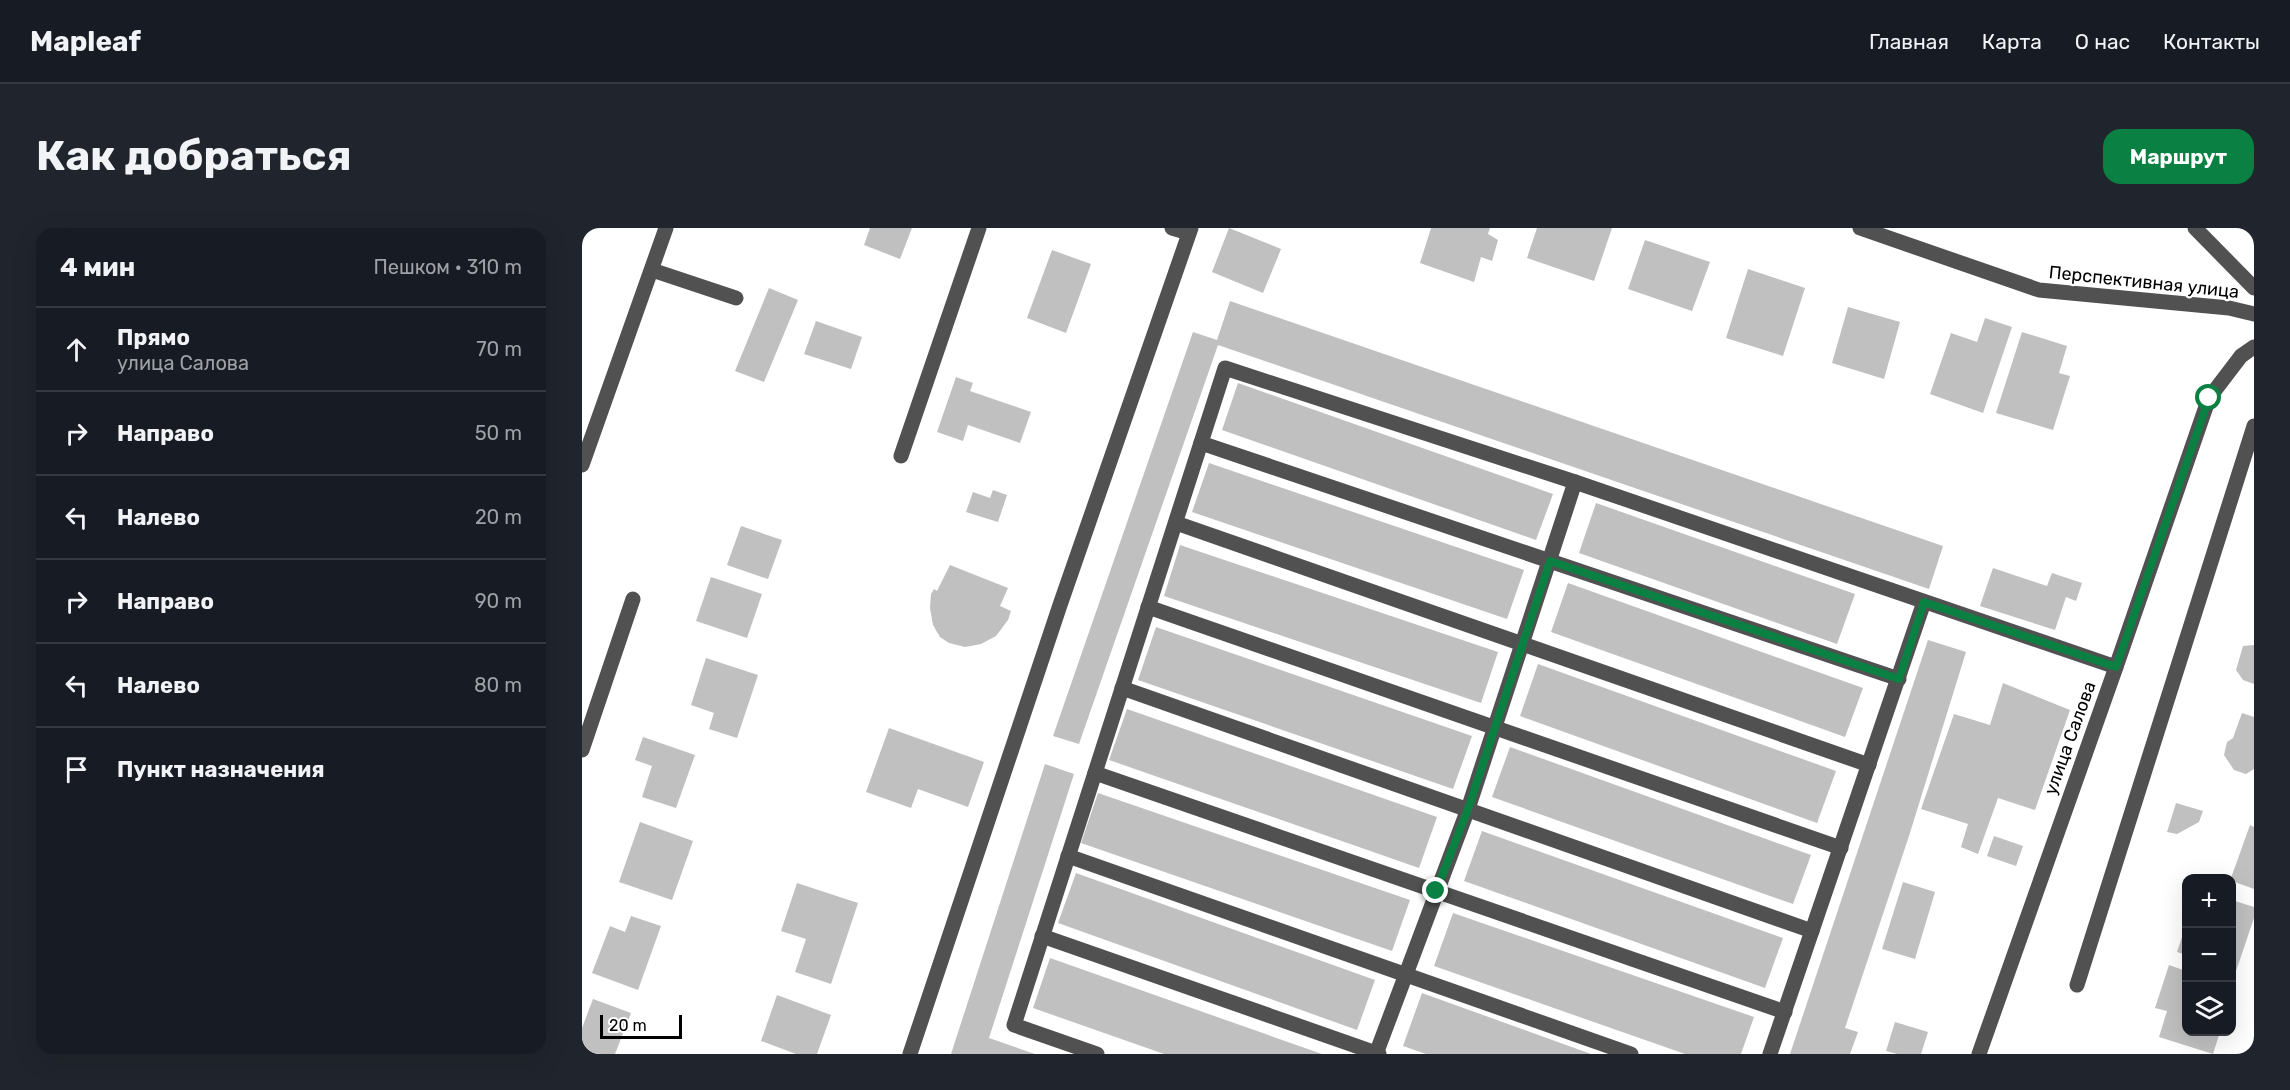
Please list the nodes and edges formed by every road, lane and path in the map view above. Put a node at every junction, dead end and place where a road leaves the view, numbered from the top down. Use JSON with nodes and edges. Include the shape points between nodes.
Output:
{"nodes":[{"id":1,"x":666,"y":228,"type":"edge"},
{"id":2,"x":980,"y":228,"type":"edge"},
{"id":3,"x":1172,"y":228,"type":"edge"},
{"id":4,"x":1860,"y":228,"type":"edge"},
{"id":5,"x":2195,"y":228,"type":"edge"},
{"id":6,"x":1190,"y":231,"type":"edge"},
{"id":7,"x":651,"y":270,"type":"junction"},
{"id":8,"x":2254,"y":288,"type":"edge"},
{"id":9,"x":736,"y":298,"type":"dead end"},
{"id":10,"x":2254,"y":314,"type":"edge"},
{"id":11,"x":2254,"y":346,"type":"edge"},
{"id":12,"x":2254,"y":426,"type":"edge"},
{"id":13,"x":1201,"y":443,"type":"junction"},
{"id":14,"x":901,"y":456,"type":"dead end"},
{"id":15,"x":582,"y":465,"type":"edge"},
{"id":16,"x":1575,"y":482,"type":"junction"},
{"id":17,"x":1176,"y":523,"type":"junction"},
{"id":18,"x":1550,"y":561,"type":"junction"},
{"id":19,"x":633,"y":599,"type":"dead end"},
{"id":20,"x":1924,"y":602,"type":"junction"},
{"id":21,"x":1148,"y":607,"type":"junction"},
{"id":22,"x":1522,"y":644,"type":"junction"},
{"id":23,"x":2116,"y":667,"type":"junction"},
{"id":24,"x":1899,"y":679,"type":"junction"},
{"id":25,"x":1122,"y":688,"type":"junction"},
{"id":26,"x":1494,"y":727,"type":"junction"},
{"id":27,"x":582,"y":750,"type":"edge"},
{"id":28,"x":1869,"y":765,"type":"junction"},
{"id":29,"x":1095,"y":773,"type":"junction"},
{"id":30,"x":1468,"y":809,"type":"junction"},
{"id":31,"x":1841,"y":848,"type":"junction"},
{"id":32,"x":1068,"y":856,"type":"junction"},
{"id":33,"x":1436,"y":891,"type":"junction"},
{"id":34,"x":1812,"y":931,"type":"junction"},
{"id":35,"x":1042,"y":936,"type":"junction"},
{"id":36,"x":1405,"y":974,"type":"junction"},
{"id":37,"x":2077,"y":985,"type":"dead end"},
{"id":38,"x":1785,"y":1012,"type":"junction"},
{"id":39,"x":910,"y":1054,"type":"edge"},
{"id":40,"x":1097,"y":1054,"type":"edge"},
{"id":41,"x":1377,"y":1054,"type":"edge"},
{"id":42,"x":1631,"y":1054,"type":"edge"},
{"id":43,"x":1770,"y":1054,"type":"edge"},
{"id":44,"x":1979,"y":1054,"type":"edge"}],
"edges":[{"from":1,"to":7,"type":"street"},
{"from":2,"to":14,"type":"street"},
{"from":3,"to":6,"type":"street"},
{"from":4,"to":10,"type":"street","name":"Перспективная улица","via":[[2038,290],[2229,308]]},
{"from":5,"to":8,"type":"street","name":"Перспективная улица"},
{"from":6,"to":39,"type":"street"},
{"from":7,"to":9,"type":"street"},
{"from":7,"to":15,"type":"street"},
{"from":11,"to":23,"type":"street","name":"улица Салова","via":[[2241,356],[2209,398]]},
{"from":12,"to":37,"type":"street"},
{"from":13,"to":16,"type":"street","via":[[1225,368]]},
{"from":13,"to":17,"type":"street"},
{"from":13,"to":18,"type":"street"},
{"from":16,"to":18,"type":"street"},
{"from":16,"to":20,"type":"street"},
{"from":17,"to":21,"type":"street"},
{"from":17,"to":22,"type":"street"},
{"from":18,"to":22,"type":"street"},
{"from":18,"to":24,"type":"street"},
{"from":19,"to":27,"type":"street"},
{"from":20,"to":23,"type":"street"},
{"from":20,"to":24,"type":"street"},
{"from":21,"to":25,"type":"street"},
{"from":21,"to":26,"type":"street"},
{"from":22,"to":26,"type":"street"},
{"from":22,"to":28,"type":"street"},
{"from":23,"to":44,"type":"street","name":"улица Салова"},
{"from":24,"to":28,"type":"street"},
{"from":25,"to":29,"type":"street"},
{"from":25,"to":30,"type":"street"},
{"from":26,"to":30,"type":"street"},
{"from":26,"to":31,"type":"street"},
{"from":28,"to":31,"type":"street"},
{"from":29,"to":32,"type":"street"},
{"from":29,"to":33,"type":"street"},
{"from":30,"to":33,"type":"street"},
{"from":30,"to":34,"type":"street"},
{"from":31,"to":34,"type":"street"},
{"from":32,"to":35,"type":"street"},
{"from":32,"to":36,"type":"street"},
{"from":33,"to":36,"type":"street"},
{"from":33,"to":38,"type":"street"},
{"from":34,"to":38,"type":"street"},
{"from":35,"to":40,"type":"street","via":[[1014,1025]]},
{"from":35,"to":41,"type":"street"},
{"from":36,"to":41,"type":"street"},
{"from":36,"to":42,"type":"street"},
{"from":38,"to":43,"type":"street"}]}
